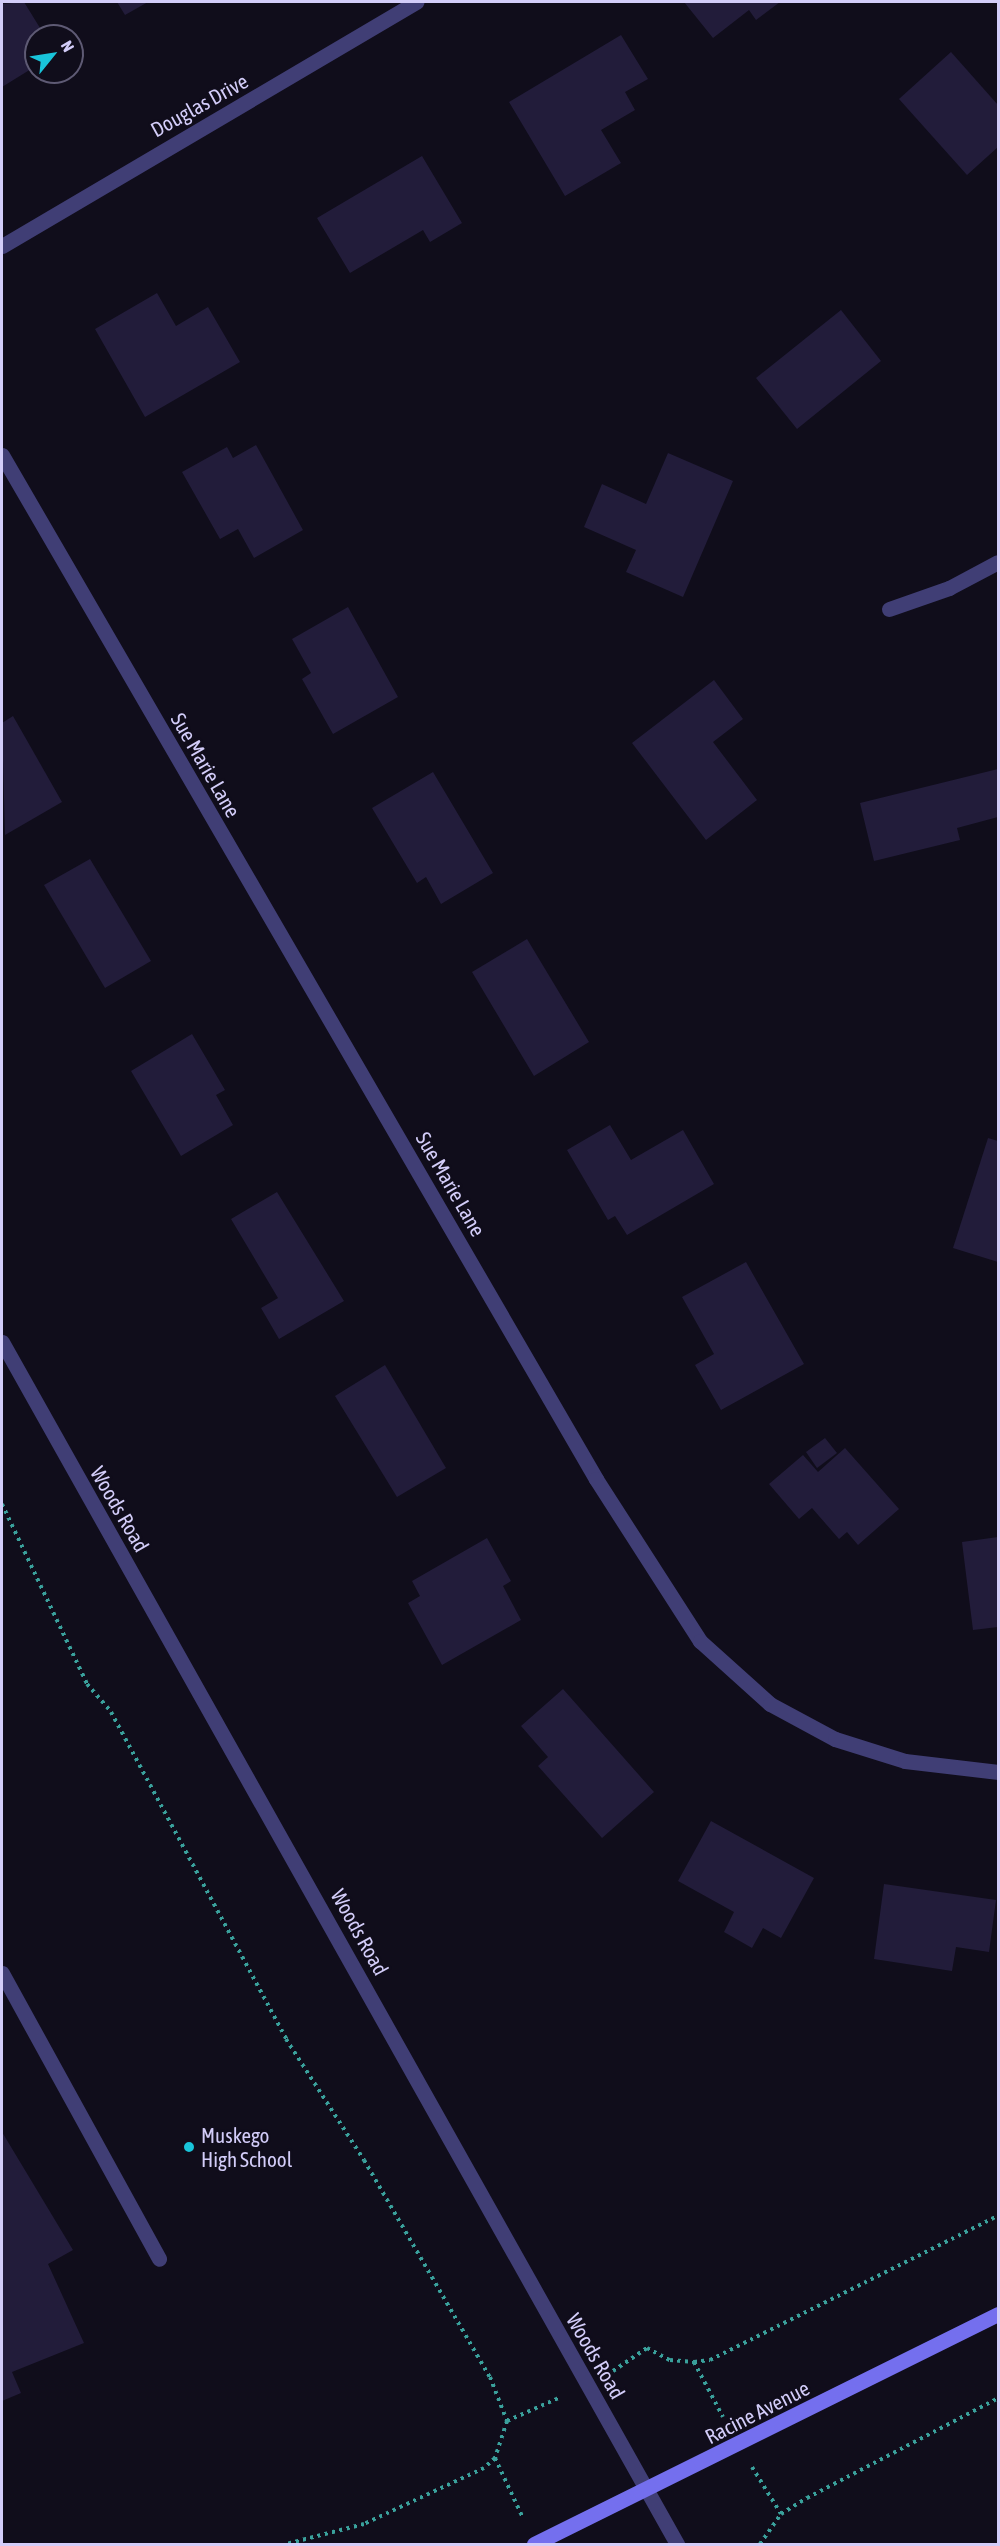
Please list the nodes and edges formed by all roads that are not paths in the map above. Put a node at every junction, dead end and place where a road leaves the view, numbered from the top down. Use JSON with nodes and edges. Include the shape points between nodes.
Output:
{"nodes":[{"id":1,"x":417,"y":2,"type":"edge"},
{"id":2,"x":2,"y":246,"type":"edge"},
{"id":3,"x":2,"y":454,"type":"edge"},
{"id":4,"x":999,"y":562,"type":"edge"},
{"id":5,"x":889,"y":609,"type":"dead end"},
{"id":6,"x":2,"y":1342,"type":"edge"},
{"id":7,"x":999,"y":1772,"type":"edge"},
{"id":8,"x":2,"y":1973,"type":"edge"},
{"id":9,"x":159,"y":2259,"type":"dead end"},
{"id":10,"x":999,"y":2314,"type":"edge"},
{"id":11,"x":650,"y":2490,"type":"junction"},
{"id":12,"x":534,"y":2544,"type":"edge"},
{"id":13,"x":677,"y":2544,"type":"edge"}],
"edges":[{"from":1,"to":2,"type":"street","name":"Douglas Drive"},
{"from":3,"to":7,"type":"street","name":"Sue Marie Lane","via":[[596,1479],[700,1641],[770,1704],[835,1739],[904,1761]]},
{"from":4,"to":5,"type":"street","via":[[949,588]]},
{"from":6,"to":11,"type":"street","name":"Woods Road"},
{"from":8,"to":9,"type":"street"},
{"from":10,"to":11,"type":"main road","name":"Racine Avenue"},
{"from":11,"to":12,"type":"main road","name":"Racine Avenue"},
{"from":11,"to":13,"type":"street","name":"Woods Road"}]}
